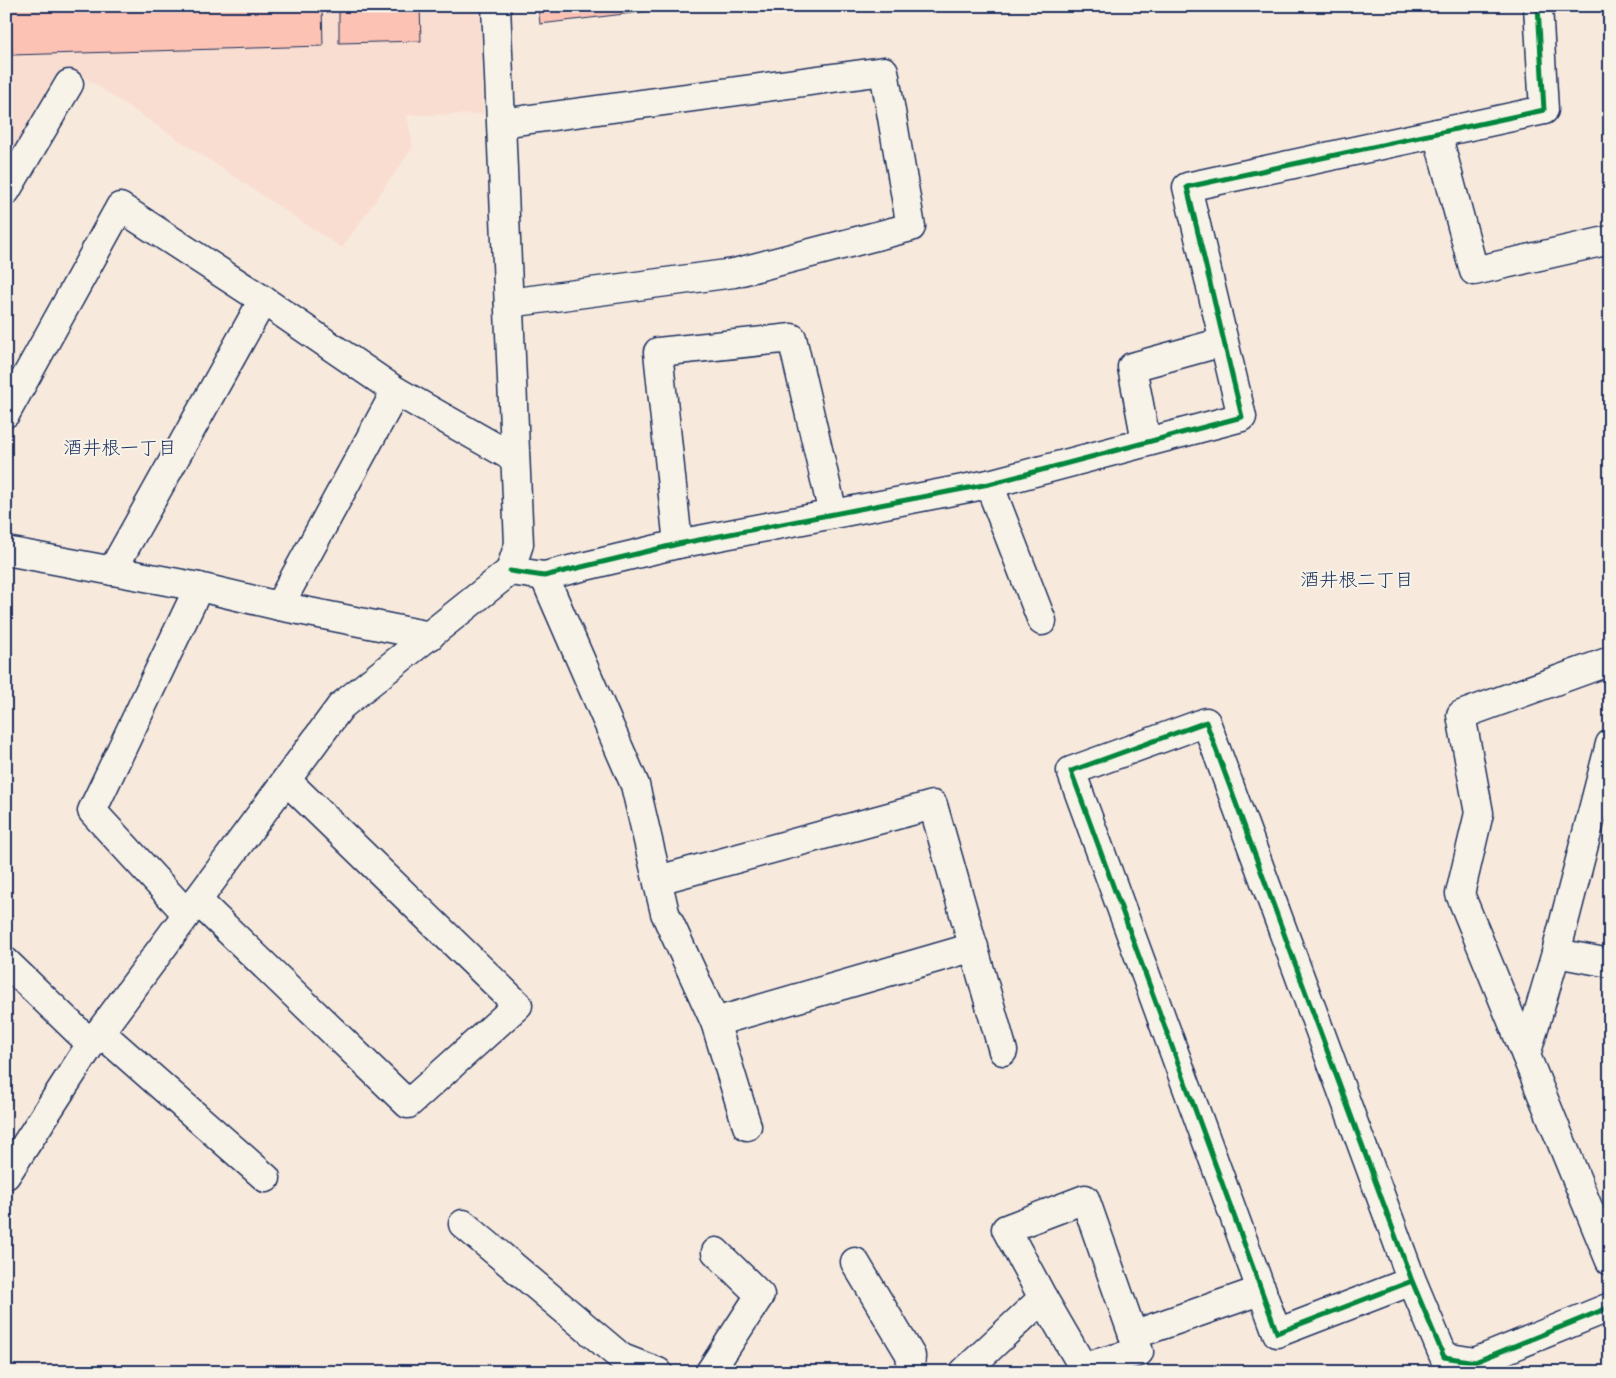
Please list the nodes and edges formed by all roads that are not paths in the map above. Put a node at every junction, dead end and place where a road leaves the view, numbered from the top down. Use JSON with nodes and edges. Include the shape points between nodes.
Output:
{"nodes":[{"id":1,"x":496,"y":6,"type":"edge"},
{"id":2,"x":1538,"y":6,"type":"edge"},
{"id":3,"x":69,"y":84,"type":"dead end"},
{"id":4,"x":502,"y":123,"type":"junction"},
{"id":5,"x":1437,"y":133,"type":"junction"},
{"id":6,"x":6,"y":191,"type":"edge"},
{"id":7,"x":1610,"y":240,"type":"edge"},
{"id":8,"x":263,"y":300,"type":"junction"},
{"id":9,"x":509,"y":303,"type":"junction"},
{"id":10,"x":1223,"y":342,"type":"junction"},
{"id":11,"x":396,"y":390,"type":"junction"},
{"id":12,"x":6,"y":414,"type":"edge"},
{"id":13,"x":1146,"y":441,"type":"junction"},
{"id":14,"x":514,"y":458,"type":"junction"},
{"id":15,"x":989,"y":484,"type":"junction"},
{"id":16,"x":833,"y":514,"type":"junction"},
{"id":17,"x":678,"y":544,"type":"junction"},
{"id":18,"x":6,"y":551,"type":"edge"},
{"id":19,"x":112,"y":571,"type":"junction"},
{"id":20,"x":510,"y":571,"type":"junction"},
{"id":21,"x":544,"y":576,"type":"junction"},
{"id":22,"x":199,"y":587,"type":"junction"},
{"id":23,"x":279,"y":606,"type":"junction"},
{"id":24,"x":1042,"y":621,"type":"dead end"},
{"id":25,"x":430,"y":636,"type":"junction"},
{"id":26,"x":1610,"y":660,"type":"edge"},
{"id":27,"x":1610,"y":744,"type":"edge"},
{"id":28,"x":286,"y":780,"type":"junction"},
{"id":29,"x":658,"y":880,"type":"junction"},
{"id":30,"x":192,"y":907,"type":"junction"},
{"id":31,"x":974,"y":947,"type":"junction"},
{"id":32,"x":1556,"y":953,"type":"junction"},
{"id":33,"x":6,"y":962,"type":"edge"},
{"id":34,"x":1610,"y":963,"type":"edge"},
{"id":35,"x":716,"y":1022,"type":"junction"},
{"id":36,"x":96,"y":1038,"type":"junction"},
{"id":37,"x":1003,"y":1051,"type":"dead end"},
{"id":38,"x":1526,"y":1055,"type":"junction"},
{"id":39,"x":747,"y":1126,"type":"dead end"},
{"id":40,"x":6,"y":1175,"type":"edge"},
{"id":41,"x":266,"y":1178,"type":"dead end"},
{"id":42,"x":463,"y":1224,"type":"dead end"},
{"id":43,"x":716,"y":1252,"type":"dead end"},
{"id":44,"x":1610,"y":1261,"type":"edge"},
{"id":45,"x":855,"y":1262,"type":"dead end"},
{"id":46,"x":1412,"y":1281,"type":"junction"},
{"id":47,"x":1262,"y":1290,"type":"junction"},
{"id":48,"x":1043,"y":1298,"type":"junction"},
{"id":49,"x":1610,"y":1307,"type":"edge"},
{"id":50,"x":1133,"y":1336,"type":"junction"},
{"id":51,"x":658,"y":1372,"type":"edge"},
{"id":52,"x":710,"y":1372,"type":"edge"},
{"id":53,"x":910,"y":1372,"type":"edge"},
{"id":54,"x":964,"y":1372,"type":"edge"}],
"edges":[{"from":1,"to":4,"type":"street"},
{"from":2,"to":5,"type":"street","via":[[1544,110]]},
{"from":3,"to":6,"type":"street"},
{"from":4,"to":9,"type":"street"},
{"from":4,"to":9,"type":"street","via":[[884,71],[911,227],[734,272]]},
{"from":5,"to":7,"type":"street","via":[[1474,271]]},
{"from":5,"to":10,"type":"street","via":[[1187,187]]},
{"from":8,"to":11,"type":"street"},
{"from":8,"to":12,"type":"street","via":[[120,207]]},
{"from":8,"to":19,"type":"street"},
{"from":9,"to":14,"type":"street"},
{"from":10,"to":13,"type":"street","via":[[1132,367]]},
{"from":10,"to":13,"type":"street","via":[[1242,417]]},
{"from":11,"to":14,"type":"street"},
{"from":11,"to":23,"type":"street"},
{"from":13,"to":15,"type":"street"},
{"from":14,"to":20,"type":"street","via":[[519,544]]},
{"from":15,"to":16,"type":"street"},
{"from":15,"to":24,"type":"street"},
{"from":16,"to":17,"type":"street"},
{"from":16,"to":17,"type":"street","via":[[792,338],[658,352]]},
{"from":17,"to":21,"type":"street"},
{"from":18,"to":19,"type":"street"},
{"from":19,"to":22,"type":"street"},
{"from":20,"to":21,"type":"street"},
{"from":20,"to":25,"type":"street"},
{"from":21,"to":29,"type":"street","via":[[635,785]]},
{"from":22,"to":23,"type":"street"},
{"from":22,"to":30,"type":"street","via":[[92,811]]},
{"from":23,"to":25,"type":"street"},
{"from":25,"to":28,"type":"street","via":[[341,706]]},
{"from":26,"to":38,"type":"street","via":[[1461,716],[1479,813],[1460,894]]},
{"from":27,"to":32,"type":"street"},
{"from":28,"to":30,"type":"street"},
{"from":28,"to":30,"type":"street","via":[[518,1005],[408,1104]]},
{"from":29,"to":31,"type":"street","via":[[933,805]]},
{"from":29,"to":35,"type":"street","via":[[665,912]]},
{"from":30,"to":36,"type":"street"},
{"from":31,"to":35,"type":"street"},
{"from":31,"to":37,"type":"street"},
{"from":32,"to":34,"type":"street"},
{"from":32,"to":38,"type":"street"},
{"from":33,"to":36,"type":"street"},
{"from":35,"to":39,"type":"street"},
{"from":36,"to":40,"type":"street"},
{"from":36,"to":41,"type":"street"},
{"from":38,"to":44,"type":"street"},
{"from":42,"to":51,"type":"street","via":[[622,1358]]},
{"from":43,"to":52,"type":"street","via":[[760,1295]]},
{"from":45,"to":53,"type":"street","via":[[911,1356]]},
{"from":46,"to":47,"type":"street","via":[[1277,1333]]},
{"from":46,"to":47,"type":"street","via":[[1206,722],[1071,771]]},
{"from":46,"to":49,"type":"street","via":[[1444,1357],[1475,1362]]},
{"from":47,"to":50,"type":"street"},
{"from":48,"to":50,"type":"street","via":[[1084,1367],[1139,1352]]},
{"from":48,"to":50,"type":"street","via":[[1006,1228],[1085,1199]]},
{"from":48,"to":54,"type":"street"}]}
